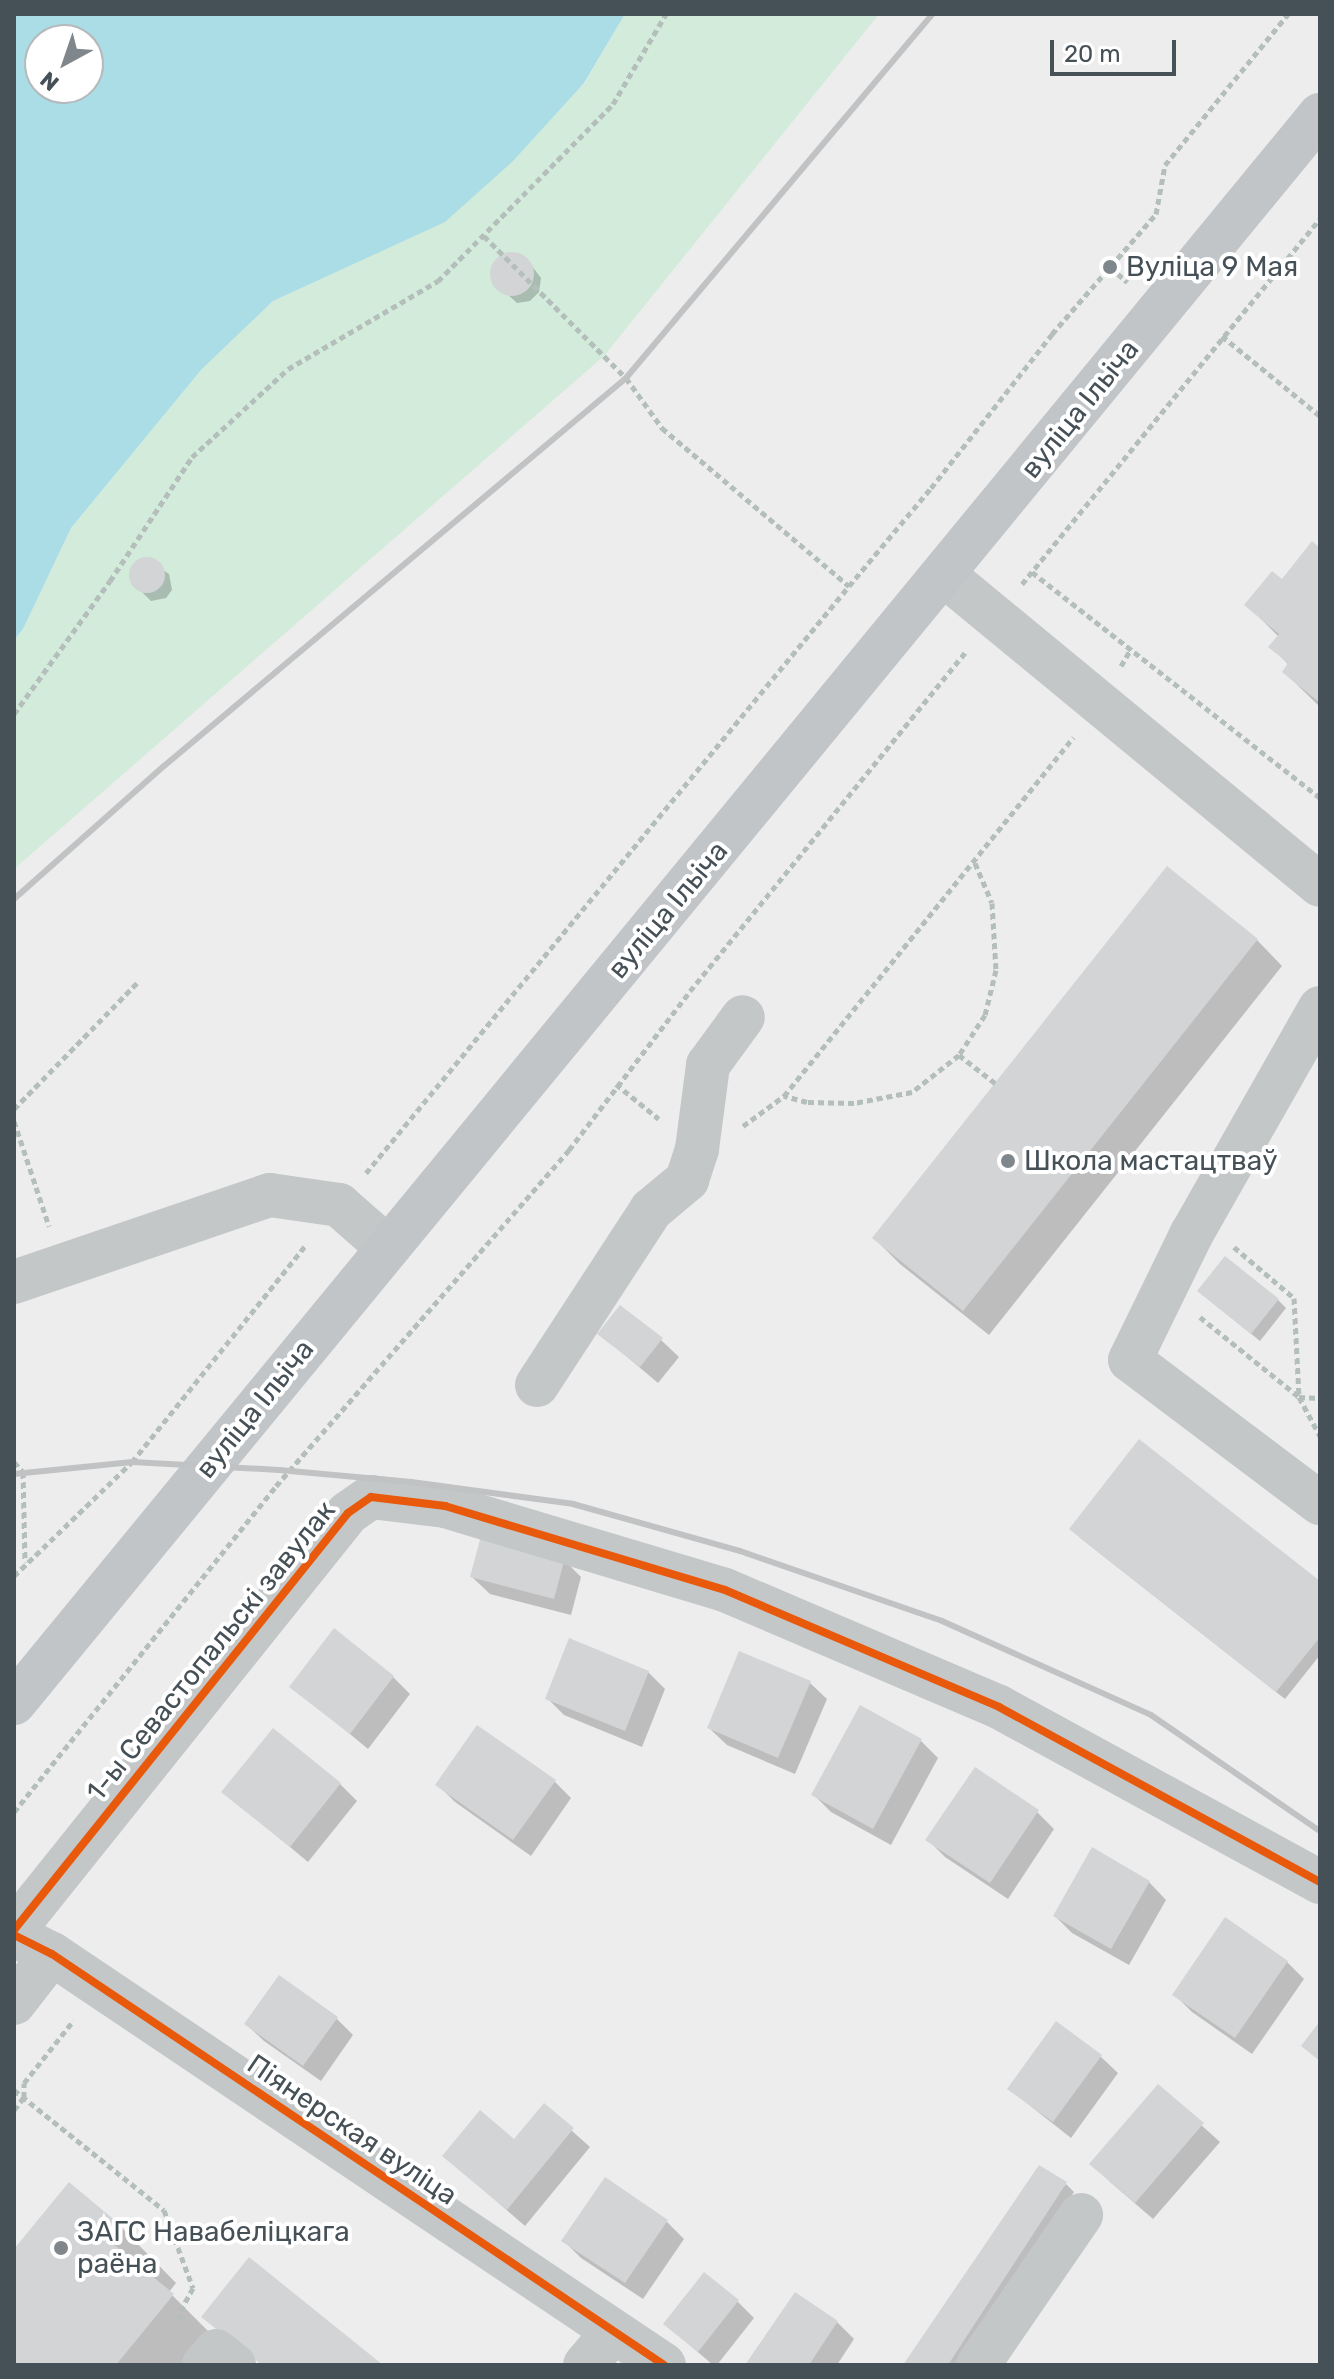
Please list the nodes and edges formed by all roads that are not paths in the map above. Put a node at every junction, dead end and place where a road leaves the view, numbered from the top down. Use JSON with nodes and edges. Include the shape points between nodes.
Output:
{"nodes":[{"id":1,"x":1320,"y":115,"type":"edge"},
{"id":2,"x":944,"y":575,"type":"junction"},
{"id":3,"x":1320,"y":885,"type":"edge"},
{"id":4,"x":1320,"y":1008,"type":"edge"},
{"id":5,"x":743,"y":1017,"type":"dead end"},
{"id":6,"x":388,"y":1248,"type":"junction"},
{"id":7,"x":14,"y":1282,"type":"edge"},
{"id":8,"x":537,"y":1385,"type":"dead end"},
{"id":9,"x":1320,"y":1503,"type":"edge"},
{"id":10,"x":14,"y":1703,"type":"edge"},
{"id":11,"x":1320,"y":1882,"type":"edge"},
{"id":12,"x":14,"y":1932,"type":"edge"},
{"id":13,"x":52,"y":1954,"type":"junction"},
{"id":14,"x":14,"y":2003,"type":"edge"},
{"id":15,"x":1081,"y":2215,"type":"dead end"},
{"id":16,"x":613,"y":2332,"type":"junction"},
{"id":17,"x":585,"y":2365,"type":"edge"},
{"id":18,"x":664,"y":2365,"type":"edge"},
{"id":19,"x":978,"y":2365,"type":"edge"}],
"edges":[{"from":1,"to":2,"type":"main road","name":"вуліца Ільіча"},
{"from":2,"to":3,"type":"street"},
{"from":2,"to":6,"type":"main road","name":"вуліца Ільіча"},
{"from":4,"to":9,"type":"street","via":[[1201,1218],[1130,1360]]},
{"from":5,"to":8,"type":"street","via":[[708,1065],[697,1149],[687,1180],[651,1210]]},
{"from":6,"to":7,"type":"street","via":[[339,1205],[270,1195]]},
{"from":6,"to":10,"type":"main road","name":"вуліца Ільіча"},
{"from":11,"to":12,"type":"street","name":"1-ы Севастопальскі завулак","via":[[999,1707],[725,1590],[445,1506],[371,1497],[348,1513]]},
{"from":12,"to":13,"type":"street","name":"Піянерская вуліца"},
{"from":13,"to":14,"type":"street"},
{"from":13,"to":16,"type":"street","name":"Піянерская вуліца"},
{"from":15,"to":19,"type":"street"},
{"from":16,"to":17,"type":"street"},
{"from":16,"to":18,"type":"street","name":"Піянерская вуліца"}]}
